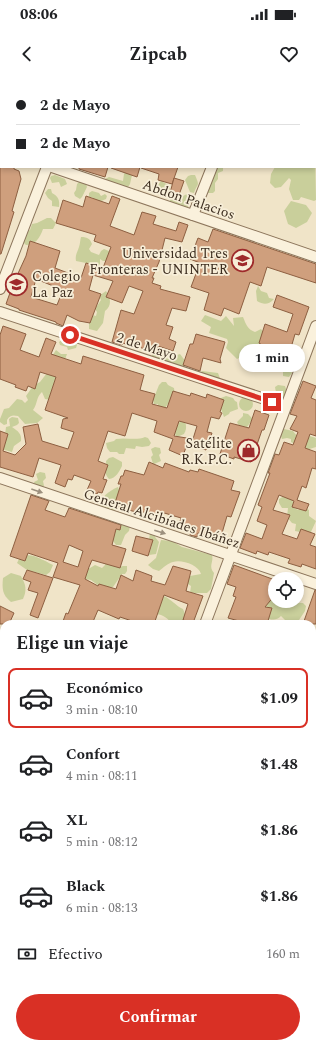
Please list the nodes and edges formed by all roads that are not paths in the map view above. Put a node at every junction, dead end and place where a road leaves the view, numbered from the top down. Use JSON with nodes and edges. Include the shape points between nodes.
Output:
{"nodes":[{"id":1,"x":47,"y":168,"type":"edge"},
{"id":2,"x":55,"y":168,"type":"edge"},
{"id":3,"x":212,"y":168,"type":"edge"},
{"id":4,"x":193,"y":215,"type":"junction"},
{"id":5,"x":316,"y":257,"type":"edge"},
{"id":6,"x":0,"y":289,"type":"edge"},
{"id":7,"x":0,"y":312,"type":"edge"},
{"id":8,"x":316,"y":326,"type":"edge"},
{"id":9,"x":286,"y":406,"type":"junction"},
{"id":10,"x":0,"y":478,"type":"edge"},
{"id":11,"x":231,"y":556,"type":"junction"},
{"id":12,"x":316,"y":584,"type":"edge"},
{"id":13,"x":207,"y":620,"type":"edge"}],
"edges":[{"from":1,"to":6,"type":"street"},
{"from":2,"to":4,"type":"street","name":"Abdon Palacios"},
{"from":3,"to":4,"type":"street"},
{"from":4,"to":5,"type":"street","name":"Abdon Palacios"},
{"from":7,"to":9,"type":"street","name":"2 de Mayo"},
{"from":8,"to":9,"type":"street"},
{"from":9,"to":11,"type":"street"},
{"from":10,"to":11,"type":"street","name":"General Alcibíades Ibáñez","one_way":true},
{"from":11,"to":12,"type":"street","name":"General Alcibíades Ibáñez"},
{"from":11,"to":13,"type":"street"}]}
